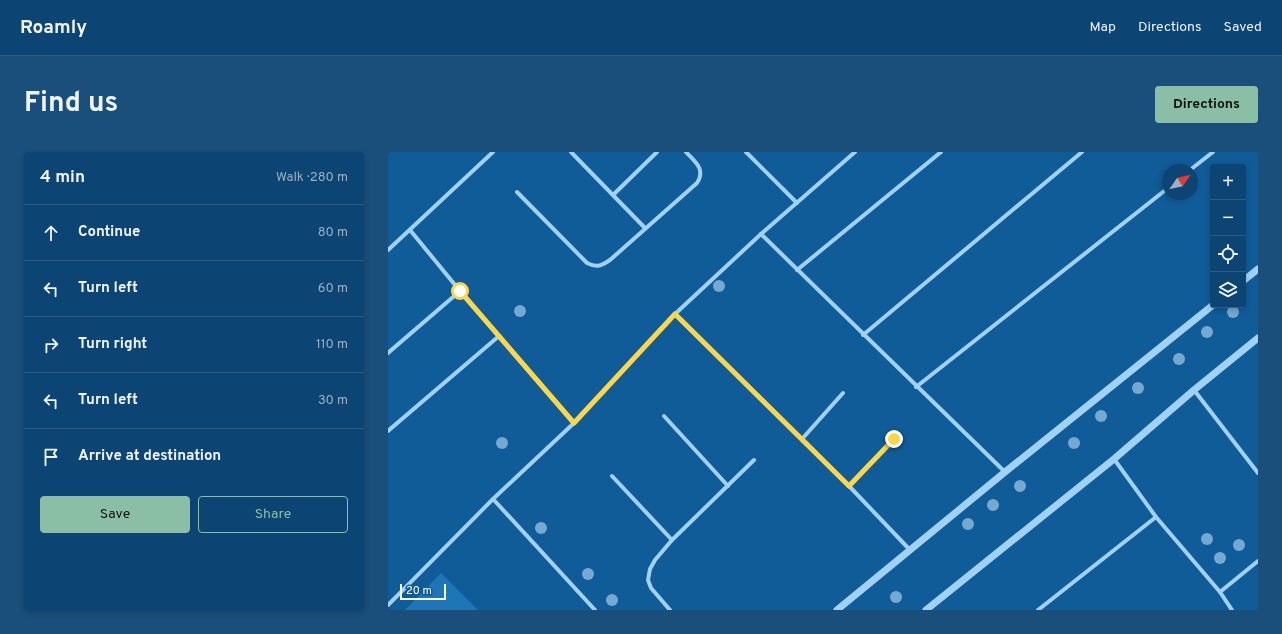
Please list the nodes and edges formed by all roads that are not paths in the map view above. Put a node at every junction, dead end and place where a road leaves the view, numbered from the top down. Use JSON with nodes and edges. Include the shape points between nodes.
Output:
{"nodes":[{"id":1,"x":493,"y":152,"type":"edge"},
{"id":2,"x":571,"y":152,"type":"edge"},
{"id":3,"x":656,"y":152,"type":"edge"},
{"id":4,"x":686,"y":152,"type":"edge"},
{"id":5,"x":746,"y":152,"type":"edge"},
{"id":6,"x":855,"y":152,"type":"edge"},
{"id":7,"x":941,"y":152,"type":"edge"},
{"id":8,"x":1082,"y":152,"type":"edge"},
{"id":9,"x":1213,"y":152,"type":"edge"},
{"id":10,"x":1198,"y":164,"type":"edge"},
{"id":11,"x":517,"y":192,"type":"dead end"},
{"id":12,"x":1162,"y":193,"type":"edge"},
{"id":13,"x":613,"y":195,"type":"junction"},
{"id":14,"x":797,"y":203,"type":"junction"},
{"id":15,"x":645,"y":228,"type":"junction"},
{"id":16,"x":410,"y":230,"type":"junction"},
{"id":17,"x":761,"y":234,"type":"junction"},
{"id":18,"x":388,"y":250,"type":"edge"},
{"id":19,"x":1258,"y":269,"type":"edge"},
{"id":20,"x":797,"y":270,"type":"junction"},
{"id":21,"x":1246,"y":279,"type":"edge"},
{"id":22,"x":460,"y":291,"type":"junction"},
{"id":23,"x":1210,"y":307,"type":"edge"},
{"id":24,"x":675,"y":314,"type":"junction"},
{"id":25,"x":863,"y":335,"type":"junction"},
{"id":26,"x":499,"y":336,"type":"junction"},
{"id":27,"x":1258,"y":338,"type":"edge"},
{"id":28,"x":388,"y":353,"type":"edge"},
{"id":29,"x":916,"y":387,"type":"junction"},
{"id":30,"x":1194,"y":390,"type":"junction"},
{"id":31,"x":843,"y":393,"type":"dead end"},
{"id":32,"x":664,"y":416,"type":"dead end"},
{"id":33,"x":574,"y":423,"type":"junction"},
{"id":34,"x":388,"y":431,"type":"edge"},
{"id":35,"x":802,"y":439,"type":"junction"},
{"id":36,"x":894,"y":439,"type":"dead end"},
{"id":37,"x":1114,"y":459,"type":"junction"},
{"id":38,"x":754,"y":460,"type":"dead end"},
{"id":39,"x":1004,"y":472,"type":"junction"},
{"id":40,"x":1258,"y":473,"type":"edge"},
{"id":41,"x":612,"y":476,"type":"dead end"},
{"id":42,"x":728,"y":486,"type":"junction"},
{"id":43,"x":849,"y":486,"type":"junction"},
{"id":44,"x":493,"y":499,"type":"junction"},
{"id":45,"x":1156,"y":517,"type":"junction"},
{"id":46,"x":672,"y":540,"type":"junction"},
{"id":47,"x":910,"y":550,"type":"junction"},
{"id":48,"x":1258,"y":561,"type":"edge"},
{"id":49,"x":1220,"y":592,"type":"junction"},
{"id":50,"x":388,"y":605,"type":"edge"},
{"id":51,"x":595,"y":610,"type":"edge"},
{"id":52,"x":670,"y":610,"type":"edge"},
{"id":53,"x":836,"y":610,"type":"edge"},
{"id":54,"x":926,"y":610,"type":"edge"},
{"id":55,"x":1038,"y":610,"type":"edge"},
{"id":56,"x":1232,"y":610,"type":"edge"}],
"edges":[{"from":1,"to":16,"type":"street"},
{"from":2,"to":13,"type":"street"},
{"from":3,"to":13,"type":"street"},
{"from":4,"to":15,"type":"street","via":[[701,171],[700,178]]},
{"from":5,"to":14,"type":"street"},
{"from":6,"to":14,"type":"street"},
{"from":7,"to":20,"type":"street"},
{"from":8,"to":25,"type":"street"},
{"from":9,"to":10,"type":"street"},
{"from":11,"to":15,"type":"street","via":[[587,263],[593,266],[610,260]]},
{"from":12,"to":29,"type":"street"},
{"from":13,"to":15,"type":"street"},
{"from":14,"to":17,"type":"street"},
{"from":16,"to":18,"type":"street"},
{"from":16,"to":22,"type":"street"},
{"from":17,"to":20,"type":"street"},
{"from":17,"to":24,"type":"street"},
{"from":19,"to":21,"type":"street"},
{"from":20,"to":25,"type":"street"},
{"from":22,"to":26,"type":"street"},
{"from":22,"to":28,"type":"street"},
{"from":23,"to":39,"type":"street"},
{"from":24,"to":33,"type":"street"},
{"from":24,"to":35,"type":"street"},
{"from":25,"to":29,"type":"street"},
{"from":26,"to":33,"type":"street"},
{"from":26,"to":34,"type":"street"},
{"from":27,"to":30,"type":"street"},
{"from":29,"to":39,"type":"street"},
{"from":30,"to":37,"type":"street"},
{"from":30,"to":40,"type":"street"},
{"from":31,"to":35,"type":"street"},
{"from":32,"to":42,"type":"street"},
{"from":33,"to":44,"type":"street"},
{"from":35,"to":43,"type":"street"},
{"from":36,"to":43,"type":"street"},
{"from":37,"to":45,"type":"street"},
{"from":37,"to":54,"type":"street"},
{"from":38,"to":42,"type":"street"},
{"from":39,"to":47,"type":"street"},
{"from":41,"to":46,"type":"street"},
{"from":42,"to":46,"type":"street"},
{"from":43,"to":47,"type":"street"},
{"from":44,"to":50,"type":"street"},
{"from":44,"to":51,"type":"street"},
{"from":45,"to":49,"type":"street"},
{"from":45,"to":55,"type":"street"},
{"from":46,"to":52,"type":"street","via":[[655,560],[648,580],[651,588]]},
{"from":47,"to":53,"type":"street"},
{"from":48,"to":49,"type":"street"},
{"from":49,"to":56,"type":"street"}]}
